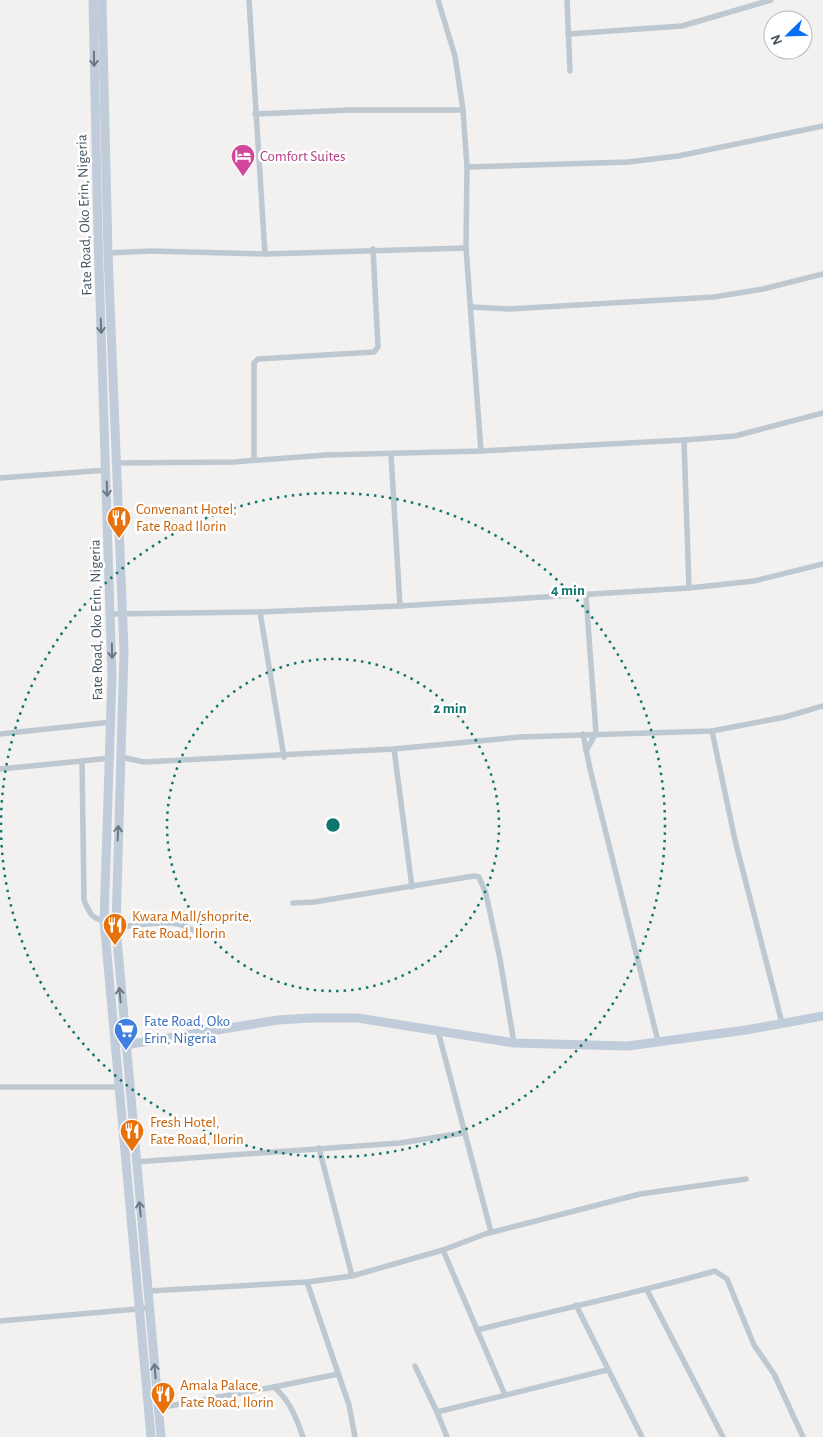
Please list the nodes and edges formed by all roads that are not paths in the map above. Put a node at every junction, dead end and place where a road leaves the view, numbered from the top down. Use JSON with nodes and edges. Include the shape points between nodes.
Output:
{"nodes":[{"id":1,"x":93,"y":0,"type":"edge"},
{"id":2,"x":102,"y":0,"type":"edge"},
{"id":3,"x":249,"y":0,"type":"edge"},
{"id":4,"x":438,"y":0,"type":"edge"},
{"id":5,"x":567,"y":0,"type":"edge"},
{"id":6,"x":772,"y":0,"type":"edge"},
{"id":7,"x":568,"y":34,"type":"junction"},
{"id":8,"x":570,"y":71,"type":"dead end"},
{"id":9,"x":463,"y":110,"type":"junction"},
{"id":10,"x":255,"y":114,"type":"junction"},
{"id":11,"x":823,"y":126,"type":"edge"},
{"id":12,"x":467,"y":168,"type":"junction"},
{"id":13,"x":466,"y":248,"type":"junction"},
{"id":14,"x":373,"y":249,"type":"junction"},
{"id":15,"x":108,"y":253,"type":"junction"},
{"id":16,"x":265,"y":254,"type":"junction"},
{"id":17,"x":823,"y":274,"type":"edge"},
{"id":18,"x":471,"y":307,"type":"junction"},
{"id":19,"x":823,"y":413,"type":"edge"},
{"id":20,"x":684,"y":440,"type":"junction"},
{"id":21,"x":481,"y":452,"type":"junction"},
{"id":22,"x":391,"y":454,"type":"junction"},
{"id":23,"x":254,"y":459,"type":"junction"},
{"id":24,"x":116,"y":464,"type":"junction"},
{"id":25,"x":107,"y":470,"type":"junction"},
{"id":26,"x":0,"y":478,"type":"edge"},
{"id":27,"x":823,"y":564,"type":"edge"},
{"id":28,"x":689,"y":588,"type":"junction"},
{"id":29,"x":586,"y":596,"type":"junction"},
{"id":30,"x":400,"y":606,"type":"junction"},
{"id":31,"x":260,"y":612,"type":"junction"},
{"id":32,"x":123,"y":613,"type":"junction"},
{"id":33,"x":111,"y":614,"type":"junction"},
{"id":34,"x":823,"y":706,"type":"edge"},
{"id":35,"x":112,"y":722,"type":"junction"},
{"id":36,"x":712,"y":731,"type":"junction"},
{"id":37,"x":596,"y":733,"type":"junction"},
{"id":38,"x":0,"y":734,"type":"edge"},
{"id":39,"x":584,"y":734,"type":"junction"},
{"id":40,"x":394,"y":750,"type":"junction"},
{"id":41,"x":586,"y":751,"type":"junction"},
{"id":42,"x":121,"y":757,"type":"junction"},
{"id":43,"x":284,"y":757,"type":"junction"},
{"id":44,"x":110,"y":758,"type":"junction"},
{"id":45,"x":82,"y":761,"type":"junction"},
{"id":46,"x":0,"y":769,"type":"edge"},
{"id":47,"x":412,"y":887,"type":"junction"},
{"id":48,"x":292,"y":903,"type":"dead end"},
{"id":49,"x":104,"y":921,"type":"junction"},
{"id":50,"x":116,"y":927,"type":"junction"},
{"id":51,"x":198,"y":934,"type":"dead end"},
{"id":52,"x":823,"y":1016,"type":"edge"},
{"id":53,"x":782,"y":1023,"type":"junction"},
{"id":54,"x":438,"y":1031,"type":"junction"},
{"id":55,"x":658,"y":1042,"type":"junction"},
{"id":56,"x":514,"y":1043,"type":"junction"},
{"id":57,"x":125,"y":1045,"type":"junction"},
{"id":58,"x":0,"y":1087,"type":"edge"},
{"id":59,"x":118,"y":1087,"type":"junction"},
{"id":60,"x":464,"y":1133,"type":"junction"},
{"id":61,"x":320,"y":1148,"type":"junction"},
{"id":62,"x":135,"y":1162,"type":"junction"},
{"id":63,"x":746,"y":1179,"type":"dead end"},
{"id":64,"x":491,"y":1232,"type":"junction"},
{"id":65,"x":443,"y":1250,"type":"junction"},
{"id":66,"x":352,"y":1276,"type":"junction"},
{"id":67,"x":307,"y":1282,"type":"junction"},
{"id":68,"x":647,"y":1290,"type":"junction"},
{"id":69,"x":148,"y":1291,"type":"junction"},
{"id":70,"x":576,"y":1305,"type":"junction"},
{"id":71,"x":149,"y":1308,"type":"junction"},
{"id":72,"x":139,"y":1309,"type":"junction"},
{"id":73,"x":0,"y":1321,"type":"edge"},
{"id":74,"x":477,"y":1330,"type":"junction"},
{"id":75,"x":415,"y":1366,"type":"dead end"},
{"id":76,"x":607,"y":1370,"type":"junction"},
{"id":77,"x":338,"y":1374,"type":"junction"},
{"id":78,"x":274,"y":1387,"type":"junction"},
{"id":79,"x":505,"y":1395,"type":"junction"},
{"id":80,"x":158,"y":1408,"type":"junction"},
{"id":81,"x":437,"y":1412,"type":"junction"},
{"id":82,"x":151,"y":1437,"type":"edge"},
{"id":83,"x":161,"y":1437,"type":"edge"},
{"id":84,"x":303,"y":1437,"type":"edge"},
{"id":85,"x":355,"y":1437,"type":"edge"},
{"id":86,"x":447,"y":1437,"type":"edge"},
{"id":87,"x":641,"y":1437,"type":"edge"},
{"id":88,"x":723,"y":1437,"type":"edge"},
{"id":89,"x":803,"y":1437,"type":"edge"}],
"edges":[{"from":1,"to":25,"type":"street","name":"Fate Road, Oko Erin, Nigeria","one_way":true},
{"from":2,"to":15,"type":"street","name":"Fate Road, Oko Erin, Nigeria"},
{"from":3,"to":10,"type":"street"},
{"from":4,"to":9,"type":"street","via":[[455,56]]},
{"from":5,"to":7,"type":"street"},
{"from":6,"to":7,"type":"street","via":[[682,26]]},
{"from":7,"to":8,"type":"street"},
{"from":9,"to":10,"type":"street"},
{"from":9,"to":12,"type":"street"},
{"from":10,"to":16,"type":"street"},
{"from":11,"to":12,"type":"street","via":[[678,156],[628,162]]},
{"from":12,"to":13,"type":"street"},
{"from":13,"to":14,"type":"street"},
{"from":13,"to":18,"type":"street"},
{"from":14,"to":16,"type":"street"},
{"from":14,"to":23,"type":"street","via":[[378,347],[374,352],[258,359],[254,363]]},
{"from":15,"to":16,"type":"street"},
{"from":15,"to":24,"type":"street","name":"Fate Road, Oko Erin, Nigeria"},
{"from":17,"to":18,"type":"street","via":[[714,297],[509,309]]},
{"from":18,"to":21,"type":"street"},
{"from":19,"to":20,"type":"street","via":[[735,436]]},
{"from":20,"to":21,"type":"street"},
{"from":20,"to":28,"type":"street"},
{"from":21,"to":22,"type":"street"},
{"from":22,"to":23,"type":"street"},
{"from":22,"to":30,"type":"street"},
{"from":23,"to":24,"type":"street"},
{"from":24,"to":32,"type":"street","name":"Fate Road, Oko Erin, Nigeria"},
{"from":25,"to":26,"type":"street"},
{"from":25,"to":33,"type":"street","name":"Fate Road, Oko Erin, Nigeria","one_way":true},
{"from":27,"to":28,"type":"street","via":[[754,582]]},
{"from":28,"to":29,"type":"street"},
{"from":29,"to":30,"type":"street"},
{"from":29,"to":37,"type":"street"},
{"from":30,"to":31,"type":"street"},
{"from":31,"to":32,"type":"street"},
{"from":31,"to":43,"type":"street"},
{"from":32,"to":33,"type":"street"},
{"from":32,"to":42,"type":"street","name":"Fate Road, Oko Erin, Nigeria"},
{"from":33,"to":35,"type":"street","name":"Fate Road, Oko Erin, Nigeria","one_way":true},
{"from":34,"to":36,"type":"street"},
{"from":35,"to":38,"type":"street"},
{"from":35,"to":44,"type":"street","name":"Fate Road, Oko Erin, Nigeria"},
{"from":36,"to":37,"type":"street"},
{"from":36,"to":53,"type":"street","via":[[735,840]]},
{"from":37,"to":39,"type":"street"},
{"from":37,"to":41,"type":"street"},
{"from":39,"to":40,"type":"street"},
{"from":39,"to":41,"type":"street"},
{"from":40,"to":43,"type":"street"},
{"from":40,"to":47,"type":"street"},
{"from":41,"to":55,"type":"street"},
{"from":42,"to":43,"type":"street","via":[[144,762]]},
{"from":50,"to":42,"type":"street","name":"Fate Road, Oko Erin, Nigeria","one_way":true},
{"from":44,"to":45,"type":"street"},
{"from":44,"to":49,"type":"street","name":"Fate Road, Oko Erin, Nigeria"},
{"from":45,"to":46,"type":"street"},
{"from":45,"to":49,"type":"street","via":[[84,900],[89,913]]},
{"from":47,"to":48,"type":"street"},
{"from":47,"to":56,"type":"street","via":[[474,876],[482,881],[500,959]]},
{"from":49,"to":59,"type":"street","name":"Fate Road, Oko Erin, Nigeria"},
{"from":50,"to":51,"type":"street","via":[[185,925]]},
{"from":57,"to":50,"type":"street","name":"Fate Road, Oko Erin, Nigeria","one_way":true},
{"from":52,"to":53,"type":"street"},
{"from":53,"to":55,"type":"street"},
{"from":54,"to":56,"type":"street"},
{"from":54,"to":57,"type":"street","via":[[358,1018],[312,1018],[278,1020]]},
{"from":54,"to":60,"type":"street"},
{"from":55,"to":56,"type":"street","via":[[597,1047]]},
{"from":57,"to":62,"type":"street","name":"Fate Road, Oko Erin, Nigeria"},
{"from":58,"to":59,"type":"street"},
{"from":59,"to":72,"type":"street","name":"Fate Road, Oko Erin, Nigeria"},
{"from":60,"to":61,"type":"street","via":[[400,1143]]},
{"from":60,"to":64,"type":"street"},
{"from":61,"to":62,"type":"street"},
{"from":61,"to":66,"type":"street"},
{"from":69,"to":62,"type":"street","name":"Fate Road, Oko Erin, Nigeria","one_way":true},
{"from":63,"to":64,"type":"street","via":[[640,1194]]},
{"from":64,"to":65,"type":"street"},
{"from":65,"to":66,"type":"street"},
{"from":65,"to":74,"type":"street"},
{"from":66,"to":67,"type":"street"},
{"from":67,"to":69,"type":"street"},
{"from":67,"to":77,"type":"street"},
{"from":68,"to":70,"type":"street"},
{"from":68,"to":88,"type":"street"},
{"from":68,"to":89,"type":"street","via":[[715,1271],[727,1279],[754,1345],[774,1374]]},
{"from":69,"to":71,"type":"street","name":"Fate Road, Oko Erin, Nigeria"},
{"from":70,"to":74,"type":"street"},
{"from":70,"to":76,"type":"street"},
{"from":71,"to":72,"type":"street"},
{"from":80,"to":71,"type":"street","name":"Fate Road, Oko Erin, Nigeria","one_way":true},
{"from":72,"to":73,"type":"street"},
{"from":72,"to":82,"type":"street","name":"Fate Road, Oko Erin, Nigeria"},
{"from":74,"to":79,"type":"street"},
{"from":75,"to":81,"type":"street"},
{"from":76,"to":79,"type":"street"},
{"from":76,"to":87,"type":"street"},
{"from":77,"to":78,"type":"street"},
{"from":77,"to":85,"type":"street","via":[[349,1405]]},
{"from":78,"to":80,"type":"street"},
{"from":78,"to":84,"type":"street","via":[[294,1410]]},
{"from":79,"to":81,"type":"street"},
{"from":80,"to":83,"type":"street","name":"Fate Road, Oko Erin, Nigeria"},
{"from":81,"to":86,"type":"street"}]}
